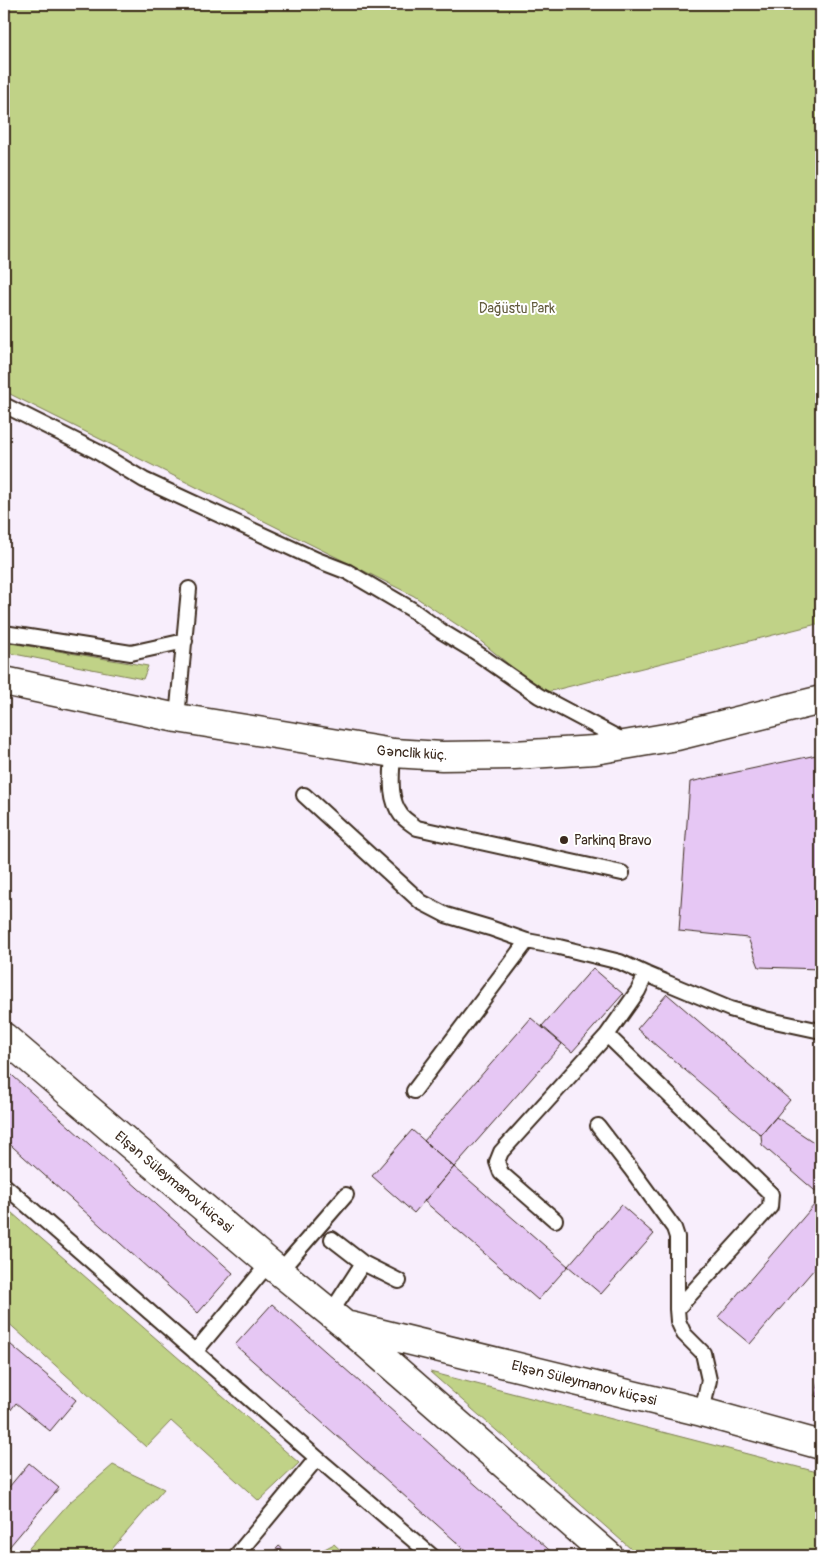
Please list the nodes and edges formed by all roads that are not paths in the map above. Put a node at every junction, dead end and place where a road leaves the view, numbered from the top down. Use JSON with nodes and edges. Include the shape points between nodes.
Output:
{"nodes":[{"id":1,"x":4,"y":405,"type":"edge"},
{"id":2,"x":190,"y":589,"type":"dead end"},
{"id":3,"x":4,"y":633,"type":"edge"},
{"id":4,"x":185,"y":641,"type":"junction"},
{"id":5,"x":4,"y":681,"type":"edge"},
{"id":6,"x":821,"y":700,"type":"edge"},
{"id":7,"x":177,"y":718,"type":"junction"},
{"id":8,"x":629,"y":744,"type":"junction"},
{"id":9,"x":393,"y":753,"type":"junction"},
{"id":10,"x":304,"y":795,"type":"dead end"},
{"id":11,"x":622,"y":873,"type":"dead end"},
{"id":12,"x":526,"y":942,"type":"junction"},
{"id":13,"x":646,"y":974,"type":"junction"},
{"id":14,"x":821,"y":1031,"type":"edge"},
{"id":15,"x":607,"y":1035,"type":"junction"},
{"id":16,"x":4,"y":1037,"type":"edge"},
{"id":17,"x":414,"y":1092,"type":"dead end"},
{"id":18,"x":598,"y":1126,"type":"dead end"},
{"id":19,"x":4,"y":1185,"type":"edge"},
{"id":20,"x":346,"y":1195,"type":"dead end"},
{"id":21,"x":555,"y":1220,"type":"dead end"},
{"id":22,"x":332,"y":1239,"type":"dead end"},
{"id":23,"x":363,"y":1264,"type":"junction"},
{"id":24,"x":274,"y":1267,"type":"junction"},
{"id":25,"x":399,"y":1281,"type":"dead end"},
{"id":26,"x":677,"y":1309,"type":"junction"},
{"id":27,"x":338,"y":1319,"type":"junction"},
{"id":28,"x":195,"y":1352,"type":"junction"},
{"id":29,"x":702,"y":1412,"type":"junction"},
{"id":30,"x":821,"y":1445,"type":"edge"},
{"id":31,"x":318,"y":1458,"type":"junction"},
{"id":32,"x":236,"y":1556,"type":"edge"},
{"id":33,"x":432,"y":1556,"type":"edge"},
{"id":34,"x":608,"y":1556,"type":"edge"}],
"edges":[{"from":1,"to":8,"type":"lane","via":[[96,451],[144,480],[348,572],[539,696]]},
{"from":2,"to":4,"type":"lane"},
{"from":3,"to":4,"type":"lane","via":[[131,653]]},
{"from":4,"to":7,"type":"lane"},
{"from":5,"to":7,"type":"street","name":"Gənclik küç."},
{"from":6,"to":8,"type":"street","name":"Gənclik küç.","via":[[677,736]]},
{"from":7,"to":9,"type":"street","name":"Gənclik küç."},
{"from":8,"to":9,"type":"street","name":"Gənclik küç.","via":[[514,756]]},
{"from":9,"to":11,"type":"lane","via":[[391,784],[395,804],[402,816],[417,828]]},
{"from":10,"to":12,"type":"lane","via":[[422,902],[446,915]]},
{"from":12,"to":13,"type":"lane","via":[[620,962]]},
{"from":12,"to":17,"type":"lane"},
{"from":13,"to":14,"type":"lane","via":[[730,1009]]},
{"from":13,"to":15,"type":"lane"},
{"from":15,"to":21,"type":"lane","via":[[501,1152],[497,1162],[501,1173]]},
{"from":15,"to":26,"type":"lane","via":[[771,1194],[770,1208]]},
{"from":16,"to":24,"type":"street","name":"Elşən Süleymanov küçəsi"},
{"from":18,"to":26,"type":"lane","via":[[674,1228],[677,1237]]},
{"from":19,"to":28,"type":"lane"},
{"from":20,"to":24,"type":"lane"},
{"from":22,"to":23,"type":"lane"},
{"from":23,"to":25,"type":"lane"},
{"from":23,"to":27,"type":"lane"},
{"from":24,"to":27,"type":"street","name":"Elşən Süleymanov küçəsi"},
{"from":24,"to":28,"type":"lane"},
{"from":26,"to":29,"type":"lane","via":[[678,1322],[684,1334],[703,1354],[705,1362],[709,1380]]},
{"from":27,"to":29,"type":"street","name":"Elşən Süleymanov küçəsi"},
{"from":27,"to":34,"type":"street","name":"Elşən Süleymanov küçəsi"},
{"from":28,"to":31,"type":"lane"},
{"from":29,"to":30,"type":"street","name":"Elşən Süleymanov küçəsi"},
{"from":31,"to":32,"type":"lane"},
{"from":31,"to":33,"type":"lane"}]}
